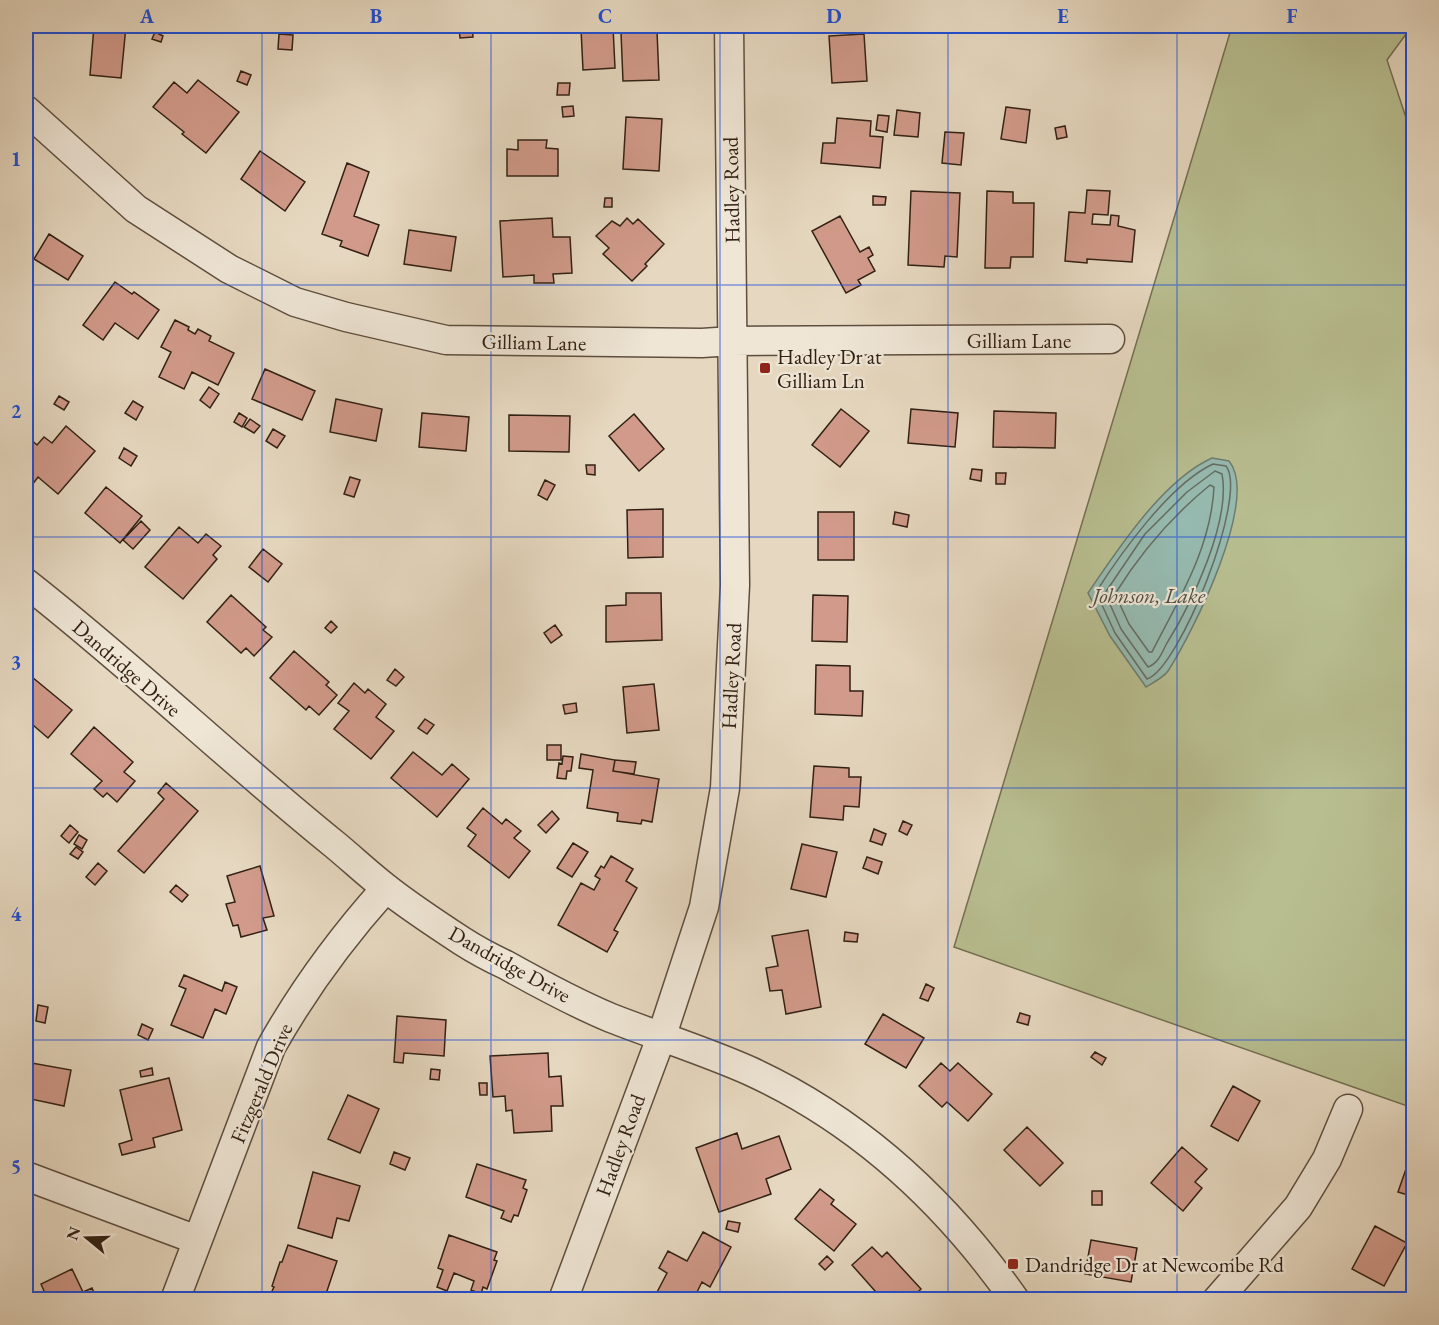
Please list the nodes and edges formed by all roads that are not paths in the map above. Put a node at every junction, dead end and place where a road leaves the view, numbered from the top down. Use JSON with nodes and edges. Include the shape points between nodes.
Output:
{"nodes":[{"id":1,"x":729,"y":26,"type":"edge"},
{"id":2,"x":26,"y":110,"type":"edge"},
{"id":3,"x":1110,"y":339,"type":"dead end"},
{"id":4,"x":732,"y":341,"type":"junction"},
{"id":5,"x":26,"y":584,"type":"edge"},
{"id":6,"x":386,"y":888,"type":"junction"},
{"id":7,"x":662,"y":1035,"type":"junction"},
{"id":8,"x":1348,"y":1109,"type":"dead end"},
{"id":9,"x":26,"y":1176,"type":"edge"},
{"id":10,"x":197,"y":1240,"type":"junction"},
{"id":11,"x":175,"y":1299,"type":"edge"},
{"id":12,"x":562,"y":1299,"type":"edge"},
{"id":13,"x":1015,"y":1299,"type":"edge"},
{"id":14,"x":1217,"y":1299,"type":"edge"}],
"edges":[{"from":1,"to":4,"type":"street","name":"Hadley Road"},
{"from":2,"to":4,"type":"street","name":"Gilliam Lane","via":[[136,209],[228,269],[295,302],[346,318],[446,340]]},
{"from":3,"to":4,"type":"street","name":"Gilliam Lane"},
{"from":4,"to":7,"type":"street","name":"Hadley Road","via":[[735,585],[725,788],[704,907]]},
{"from":5,"to":6,"type":"street","name":"Dandridge Drive"},
{"from":6,"to":7,"type":"street","name":"Dandridge Drive","via":[[465,943],[534,981],[610,1017]]},
{"from":6,"to":10,"type":"street","name":"Fitzgerald Drive","via":[[334,951],[271,1047]]},
{"from":7,"to":12,"type":"street","name":"Hadley Road"},
{"from":7,"to":13,"type":"street","name":"Dandridge Drive","via":[[750,1071],[834,1119],[864,1141],[904,1173],[964,1232]]},
{"from":8,"to":14,"type":"street","via":[[1327,1159],[1298,1207]]},
{"from":9,"to":10,"type":"street"},
{"from":10,"to":11,"type":"street","name":"Fitzgerald Drive"}]}
